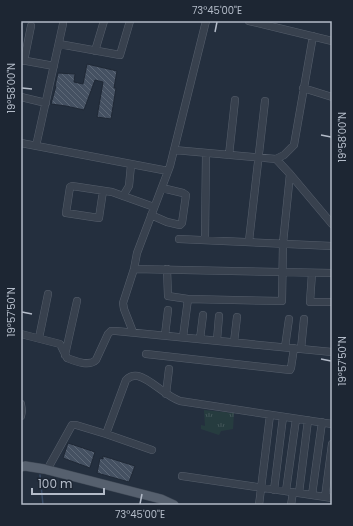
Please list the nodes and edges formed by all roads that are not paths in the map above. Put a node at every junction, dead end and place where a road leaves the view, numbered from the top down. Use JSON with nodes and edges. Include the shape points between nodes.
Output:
{"nodes":[{"id":1,"x":104,"y":21,"type":"edge"},
{"id":2,"x":130,"y":21,"type":"edge"},
{"id":3,"x":206,"y":21,"type":"edge"},
{"id":4,"x":249,"y":21,"type":"edge"},
{"id":5,"x":257,"y":22,"type":"edge"},
{"id":6,"x":63,"y":24,"type":"dead end"},
{"id":7,"x":31,"y":26,"type":"dead end"},
{"id":8,"x":312,"y":36,"type":"junction"},
{"id":9,"x":332,"y":41,"type":"edge"},
{"id":10,"x":59,"y":44,"type":"junction"},
{"id":11,"x":95,"y":51,"type":"junction"},
{"id":12,"x":23,"y":60,"type":"edge"},
{"id":13,"x":54,"y":66,"type":"junction"},
{"id":14,"x":303,"y":88,"type":"junction"},
{"id":15,"x":21,"y":97,"type":"edge"},
{"id":16,"x":332,"y":98,"type":"edge"},
{"id":17,"x":235,"y":100,"type":"dead end"},
{"id":18,"x":265,"y":101,"type":"dead end"},
{"id":19,"x":46,"y":103,"type":"junction"},
{"id":20,"x":21,"y":143,"type":"edge"},
{"id":21,"x":36,"y":146,"type":"junction"},
{"id":22,"x":174,"y":150,"type":"junction"},
{"id":23,"x":206,"y":153,"type":"junction"},
{"id":24,"x":229,"y":155,"type":"junction"},
{"id":25,"x":259,"y":157,"type":"junction"},
{"id":26,"x":276,"y":159,"type":"junction"},
{"id":27,"x":131,"y":165,"type":"junction"},
{"id":28,"x":168,"y":171,"type":"junction"},
{"id":29,"x":290,"y":174,"type":"junction"},
{"id":30,"x":162,"y":188,"type":"junction"},
{"id":31,"x":103,"y":191,"type":"junction"},
{"id":32,"x":123,"y":196,"type":"junction"},
{"id":33,"x":154,"y":207,"type":"junction"},
{"id":34,"x":151,"y":215,"type":"junction"},
{"id":35,"x":332,"y":224,"type":"edge"},
{"id":36,"x":179,"y":239,"type":"dead end"},
{"id":37,"x":205,"y":239,"type":"junction"},
{"id":38,"x":248,"y":242,"type":"junction"},
{"id":39,"x":283,"y":243,"type":"junction"},
{"id":40,"x":332,"y":246,"type":"edge"},
{"id":41,"x":134,"y":269,"type":"junction"},
{"id":42,"x":167,"y":269,"type":"junction"},
{"id":43,"x":282,"y":272,"type":"junction"},
{"id":44,"x":312,"y":273,"type":"junction"},
{"id":45,"x":332,"y":273,"type":"edge"},
{"id":46,"x":48,"y":294,"type":"dead end"},
{"id":47,"x":188,"y":299,"type":"junction"},
{"id":48,"x":76,"y":300,"type":"dead end"},
{"id":49,"x":332,"y":302,"type":"edge"},
{"id":50,"x":168,"y":310,"type":"dead end"},
{"id":51,"x":203,"y":315,"type":"dead end"},
{"id":52,"x":219,"y":316,"type":"dead end"},
{"id":53,"x":237,"y":316,"type":"dead end"},
{"id":54,"x":288,"y":319,"type":"dead end"},
{"id":55,"x":304,"y":319,"type":"dead end"},
{"id":56,"x":133,"y":332,"type":"junction"},
{"id":57,"x":21,"y":334,"type":"edge"},
{"id":58,"x":165,"y":335,"type":"junction"},
{"id":59,"x":182,"y":337,"type":"junction"},
{"id":60,"x":39,"y":338,"type":"junction"},
{"id":61,"x":200,"y":339,"type":"junction"},
{"id":62,"x":217,"y":340,"type":"junction"},
{"id":63,"x":234,"y":342,"type":"junction"},
{"id":64,"x":285,"y":347,"type":"junction"},
{"id":65,"x":297,"y":349,"type":"junction"},
{"id":66,"x":332,"y":352,"type":"edge"},
{"id":67,"x":146,"y":354,"type":"dead end"},
{"id":68,"x":65,"y":355,"type":"junction"},
{"id":69,"x":169,"y":369,"type":"dead end"},
{"id":70,"x":166,"y":394,"type":"junction"},
{"id":71,"x":21,"y":404,"type":"edge"},
{"id":72,"x":270,"y":415,"type":"junction"},
{"id":73,"x":21,"y":416,"type":"edge"},
{"id":74,"x":283,"y":417,"type":"junction"},
{"id":75,"x":296,"y":419,"type":"junction"},
{"id":76,"x":308,"y":420,"type":"junction"},
{"id":77,"x":322,"y":422,"type":"junction"},
{"id":78,"x":332,"y":424,"type":"edge"},
{"id":79,"x":106,"y":434,"type":"junction"},
{"id":80,"x":332,"y":444,"type":"edge"},
{"id":81,"x":152,"y":450,"type":"dead end"},
{"id":82,"x":21,"y":466,"type":"edge"},
{"id":83,"x":47,"y":470,"type":"junction"},
{"id":84,"x":182,"y":476,"type":"dead end"},
{"id":85,"x":261,"y":488,"type":"junction"},
{"id":86,"x":274,"y":490,"type":"junction"},
{"id":87,"x":293,"y":492,"type":"junction"},
{"id":88,"x":312,"y":495,"type":"junction"},
{"id":89,"x":328,"y":498,"type":"edge"},
{"id":90,"x":174,"y":505,"type":"edge"},
{"id":91,"x":259,"y":505,"type":"edge"},
{"id":92,"x":291,"y":505,"type":"edge"}],
"edges":[{"from":1,"to":11,"type":"street"},
{"from":2,"to":11,"type":"street","via":[[120,55]]},
{"from":3,"to":22,"type":"street"},
{"from":4,"to":5,"type":"street"},
{"from":5,"to":8,"type":"street"},
{"from":6,"to":10,"type":"street"},
{"from":7,"to":12,"type":"street"},
{"from":8,"to":9,"type":"street"},
{"from":8,"to":14,"type":"street"},
{"from":10,"to":11,"type":"street"},
{"from":10,"to":13,"type":"street"},
{"from":12,"to":13,"type":"street"},
{"from":13,"to":19,"type":"street"},
{"from":14,"to":16,"type":"street"},
{"from":14,"to":26,"type":"street","via":[[294,145]]},
{"from":15,"to":19,"type":"street"},
{"from":17,"to":24,"type":"street"},
{"from":18,"to":25,"type":"street"},
{"from":19,"to":21,"type":"street"},
{"from":20,"to":21,"type":"street"},
{"from":21,"to":27,"type":"street"},
{"from":22,"to":23,"type":"street"},
{"from":22,"to":28,"type":"street"},
{"from":23,"to":24,"type":"street"},
{"from":23,"to":37,"type":"street"},
{"from":24,"to":25,"type":"street"},
{"from":25,"to":26,"type":"street"},
{"from":25,"to":38,"type":"street"},
{"from":26,"to":29,"type":"street"},
{"from":27,"to":28,"type":"street"},
{"from":27,"to":32,"type":"street","via":[[129,186]]},
{"from":28,"to":30,"type":"street"},
{"from":29,"to":35,"type":"street"},
{"from":29,"to":39,"type":"street"},
{"from":30,"to":33,"type":"street"},
{"from":30,"to":34,"type":"street","via":[[186,195],[182,223],[170,223]]},
{"from":31,"to":31,"type":"street","via":[[71,186],[66,213],[99,218]]},
{"from":31,"to":32,"type":"street"},
{"from":32,"to":33,"type":"street"},
{"from":33,"to":34,"type":"street"},
{"from":34,"to":41,"type":"street"},
{"from":36,"to":37,"type":"street"},
{"from":37,"to":38,"type":"street"},
{"from":38,"to":39,"type":"street"},
{"from":39,"to":40,"type":"street"},
{"from":39,"to":43,"type":"street"},
{"from":41,"to":42,"type":"street"},
{"from":41,"to":56,"type":"street","via":[[123,306]]},
{"from":42,"to":43,"type":"street"},
{"from":42,"to":47,"type":"street","via":[[168,296]]},
{"from":43,"to":44,"type":"street"},
{"from":43,"to":47,"type":"street","via":[[282,301]]},
{"from":44,"to":45,"type":"street"},
{"from":44,"to":49,"type":"street","via":[[310,302]]},
{"from":46,"to":60,"type":"street"},
{"from":47,"to":59,"type":"street"},
{"from":48,"to":68,"type":"street"},
{"from":50,"to":58,"type":"street"},
{"from":51,"to":61,"type":"street"},
{"from":52,"to":62,"type":"street"},
{"from":53,"to":63,"type":"street"},
{"from":54,"to":64,"type":"street"},
{"from":55,"to":65,"type":"street"},
{"from":56,"to":58,"type":"street"},
{"from":56,"to":68,"type":"street","via":[[116,330],[109,333],[92,363],[68,358]]},
{"from":57,"to":60,"type":"street"},
{"from":58,"to":59,"type":"street"},
{"from":59,"to":61,"type":"street"},
{"from":60,"to":68,"type":"street","via":[[60,344]]},
{"from":61,"to":62,"type":"street"},
{"from":62,"to":63,"type":"street"},
{"from":63,"to":64,"type":"street"},
{"from":64,"to":65,"type":"street"},
{"from":65,"to":66,"type":"street"},
{"from":65,"to":67,"type":"street","via":[[290,370]]},
{"from":69,"to":70,"type":"street"},
{"from":70,"to":72,"type":"street","via":[[184,401]]},
{"from":70,"to":79,"type":"street","via":[[138,376],[129,377]]},
{"from":71,"to":73,"type":"street"},
{"from":72,"to":74,"type":"street"},
{"from":72,"to":85,"type":"street"},
{"from":74,"to":75,"type":"street"},
{"from":74,"to":86,"type":"street"},
{"from":75,"to":76,"type":"street"},
{"from":75,"to":87,"type":"street"},
{"from":76,"to":77,"type":"street"},
{"from":76,"to":87,"type":"street"},
{"from":77,"to":78,"type":"street"},
{"from":77,"to":88,"type":"street"},
{"from":79,"to":81,"type":"street"},
{"from":79,"to":83,"type":"street","via":[[72,425]]},
{"from":80,"to":89,"type":"street"},
{"from":82,"to":83,"type":"main road"},
{"from":83,"to":90,"type":"main road","via":[[161,499]]},
{"from":84,"to":85,"type":"street"},
{"from":85,"to":86,"type":"street"},
{"from":85,"to":91,"type":"street"},
{"from":86,"to":87,"type":"street"},
{"from":87,"to":88,"type":"street"},
{"from":87,"to":92,"type":"street"},
{"from":88,"to":89,"type":"street"}]}
